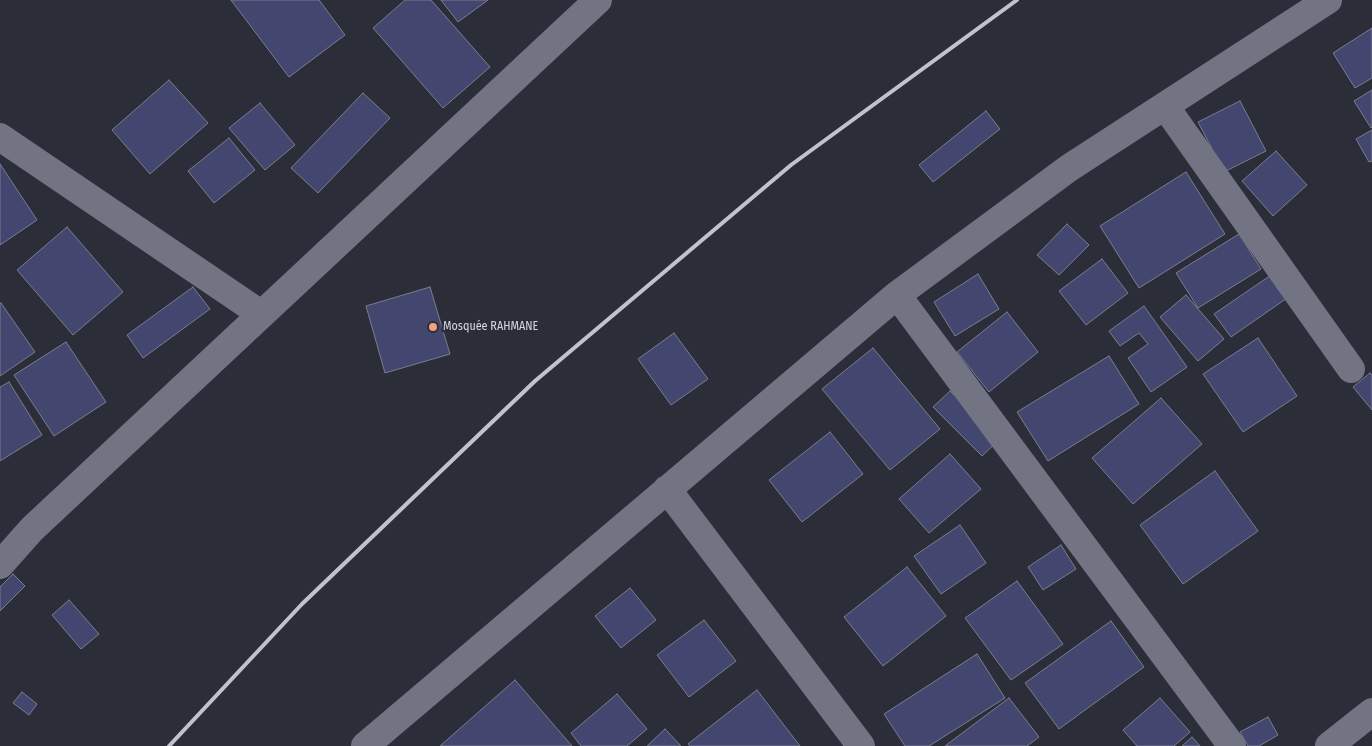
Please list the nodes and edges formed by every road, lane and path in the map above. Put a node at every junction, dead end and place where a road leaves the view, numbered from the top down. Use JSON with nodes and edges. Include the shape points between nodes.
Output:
{"nodes":[{"id":1,"x":598,"y":0,"type":"edge"},
{"id":2,"x":1328,"y":0,"type":"edge"},
{"id":3,"x":1165,"y":106,"type":"junction"},
{"id":4,"x":0,"y":137,"type":"edge"},
{"id":5,"x":897,"y":294,"type":"junction"},
{"id":6,"x":261,"y":314,"type":"junction"},
{"id":7,"x":1352,"y":369,"type":"dead end"},
{"id":8,"x":667,"y":489,"type":"junction"},
{"id":9,"x":0,"y":565,"type":"edge"},
{"id":10,"x":1372,"y":712,"type":"edge"},
{"id":11,"x":365,"y":746,"type":"edge"},
{"id":12,"x":861,"y":746,"type":"edge"},
{"id":13,"x":1232,"y":746,"type":"edge"},
{"id":14,"x":1329,"y":746,"type":"edge"}],
"edges":[{"from":1,"to":6,"type":"street"},
{"from":2,"to":3,"type":"street"},
{"from":3,"to":5,"type":"street","via":[[1069,168]]},
{"from":3,"to":7,"type":"street"},
{"from":4,"to":6,"type":"street"},
{"from":5,"to":8,"type":"street"},
{"from":5,"to":13,"type":"street"},
{"from":6,"to":9,"type":"street","via":[[32,529]]},
{"from":8,"to":11,"type":"street"},
{"from":8,"to":12,"type":"street"},
{"from":10,"to":14,"type":"street"}]}
